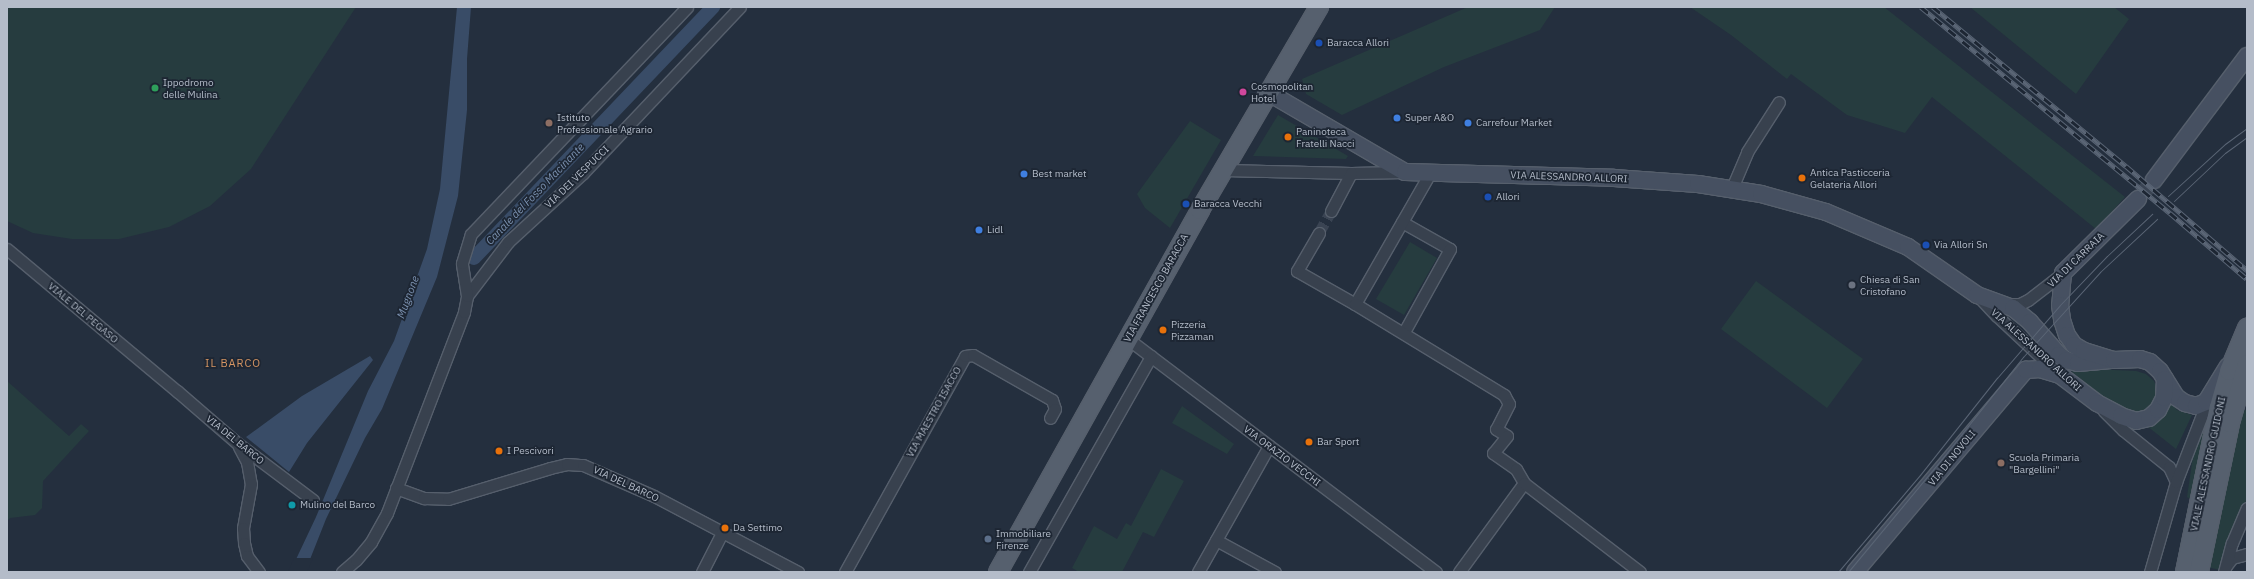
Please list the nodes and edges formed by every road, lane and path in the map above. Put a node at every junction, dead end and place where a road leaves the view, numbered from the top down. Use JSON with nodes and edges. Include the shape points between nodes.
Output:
{"nodes":[{"id":1,"x":687,"y":7,"type":"edge"},
{"id":2,"x":740,"y":7,"type":"edge"},
{"id":3,"x":1319,"y":7,"type":"edge"},
{"id":4,"x":2247,"y":56,"type":"edge"},
{"id":5,"x":1269,"y":93,"type":"junction"},
{"id":6,"x":1779,"y":102,"type":"dead end"},
{"id":7,"x":1224,"y":170,"type":"junction"},
{"id":8,"x":1405,"y":172,"type":"junction"},
{"id":9,"x":1350,"y":173,"type":"junction"},
{"id":10,"x":1430,"y":173,"type":"junction"},
{"id":11,"x":2154,"y":180,"type":"tunnel mouth"},
{"id":12,"x":1732,"y":188,"type":"junction"},
{"id":13,"x":2138,"y":199,"type":"tunnel mouth"},
{"id":14,"x":1331,"y":211,"type":"tunnel mouth"},
{"id":15,"x":1402,"y":222,"type":"junction"},
{"id":16,"x":1319,"y":233,"type":"tunnel mouth"},
{"id":17,"x":7,"y":249,"type":"edge"},
{"id":18,"x":2063,"y":273,"type":"junction"},
{"id":19,"x":1977,"y":295,"type":"junction"},
{"id":20,"x":467,"y":296,"type":"junction"},
{"id":21,"x":1355,"y":304,"type":"junction"},
{"id":22,"x":2005,"y":304,"type":"junction"},
{"id":23,"x":2247,"y":328,"type":"edge"},
{"id":24,"x":1404,"y":332,"type":"junction"},
{"id":25,"x":1128,"y":339,"type":"junction"},
{"id":26,"x":1151,"y":356,"type":"junction"},
{"id":27,"x":2114,"y":360,"type":"junction"},
{"id":28,"x":2241,"y":360,"type":"edge"},
{"id":29,"x":2060,"y":375,"type":"junction"},
{"id":30,"x":160,"y":376,"type":"joint"},
{"id":31,"x":2165,"y":379,"type":"junction"},
{"id":32,"x":2208,"y":399,"type":"junction"},
{"id":33,"x":2097,"y":403,"type":"junction"},
{"id":34,"x":1050,"y":418,"type":"dead end"},
{"id":35,"x":238,"y":444,"type":"junction"},
{"id":36,"x":1269,"y":446,"type":"junction"},
{"id":37,"x":2176,"y":482,"type":"junction"},
{"id":38,"x":1524,"y":483,"type":"junction"},
{"id":39,"x":396,"y":488,"type":"junction"},
{"id":40,"x":313,"y":500,"type":"dead end"},
{"id":41,"x":2247,"y":508,"type":"edge"},
{"id":42,"x":722,"y":533,"type":"junction"},
{"id":43,"x":1216,"y":540,"type":"junction"},
{"id":44,"x":2247,"y":554,"type":"edge"},
{"id":45,"x":2225,"y":569,"type":"edge"},
{"id":46,"x":258,"y":572,"type":"edge"},
{"id":47,"x":342,"y":572,"type":"edge"},
{"id":48,"x":702,"y":572,"type":"edge"},
{"id":49,"x":798,"y":572,"type":"edge"},
{"id":50,"x":845,"y":572,"type":"edge"},
{"id":51,"x":998,"y":572,"type":"edge"},
{"id":52,"x":1030,"y":572,"type":"edge"},
{"id":53,"x":1198,"y":572,"type":"edge"},
{"id":54,"x":1275,"y":572,"type":"edge"},
{"id":55,"x":1436,"y":572,"type":"edge"},
{"id":56,"x":1459,"y":572,"type":"edge"},
{"id":57,"x":1640,"y":572,"type":"edge"},
{"id":58,"x":1855,"y":572,"type":"edge"},
{"id":59,"x":2150,"y":572,"type":"edge"},
{"id":60,"x":2185,"y":572,"type":"edge"},
{"id":61,"x":2199,"y":572,"type":"edge"}],
"edges":[{"from":1,"to":20,"type":"street","name":"VIA DEI VESPUCCI","via":[[471,234],[462,263]]},
{"from":2,"to":20,"type":"street","name":"VIA DEI VESPUCCI","via":[[583,173],[508,242]]},
{"from":3,"to":5,"type":"main road","name":"VIA FRANCESCO BARACCA"},
{"from":4,"to":11,"type":"street"},
{"from":5,"to":7,"type":"main road","name":"VIA FRANCESCO BARACCA"},
{"from":5,"to":8,"type":"street","name":"VIA ALESSANDRO ALLORI"},
{"from":6,"to":12,"type":"street","via":[[1747,152]]},
{"from":7,"to":9,"type":"street","name":"VIA ALESSANDRO ALLORI"},
{"from":7,"to":25,"type":"main road","name":"VIA FRANCESCO BARACCA"},
{"from":8,"to":9,"type":"street","name":"VIA ALESSANDRO ALLORI"},
{"from":8,"to":10,"type":"street","name":"VIA ALESSANDRO ALLORI"},
{"from":9,"to":14,"type":"street"},
{"from":10,"to":12,"type":"street","name":"VIA ALESSANDRO ALLORI","via":[[1614,178]]},
{"from":10,"to":15,"type":"street"},
{"from":12,"to":19,"type":"street","name":"VIA ALESSANDRO ALLORI","via":[[1793,202],[1858,224],[1908,248]]},
{"from":13,"to":18,"type":"street","name":"VIA DI CARRAIA"},
{"from":15,"to":21,"type":"street"},
{"from":15,"to":24,"type":"street","via":[[1450,249]]},
{"from":16,"to":21,"type":"street","via":[[1297,271]]},
{"from":17,"to":30,"type":"street","name":"VIALE DEL PEGASO"},
{"from":18,"to":22,"type":"street","name":"VIA DI CARRAIA","via":[[2028,300]]},
{"from":18,"to":27,"type":"street","via":[[2060,305],[2067,336],[2080,350]]},
{"from":19,"to":22,"type":"street","name":"VIA ALESSANDRO ALLORI"},
{"from":19,"to":29,"type":"street","name":"VIA ALESSANDRO ALLORI"},
{"from":20,"to":39,"type":"street","name":"VIA DEI VESPUCCI","via":[[464,312]]},
{"from":21,"to":24,"type":"street"},
{"from":22,"to":27,"type":"street","name":"VIA ALESSANDRO ALLORI","via":[[2022,315],[2066,360],[2083,363]]},
{"from":23,"to":28,"type":"main road","name":"VIALE ALESSANDRO GUIDONI"},
{"from":24,"to":38,"type":"street","via":[[1504,394],[1509,404],[1496,429],[1507,436],[1492,453],[1516,469]]},
{"from":25,"to":26,"type":"street","name":"VIA ORAZIO VECCHI"},
{"from":25,"to":51,"type":"main road","name":"VIA FRANCESCO BARACCA"},
{"from":26,"to":36,"type":"street","name":"VIA ORAZIO VECCHI"},
{"from":26,"to":52,"type":"street"},
{"from":27,"to":31,"type":"street","via":[[2146,361],[2156,367]]},
{"from":28,"to":32,"type":"street","name":"VIALE ALESSANDRO GUIDONI"},
{"from":28,"to":60,"type":"main road","name":"VIALE ALESSANDRO GUIDONI","via":[[2219,407]]},
{"from":28,"to":61,"type":"main road","name":"VIALE ALESSANDRO GUIDONI"},
{"from":29,"to":33,"type":"street","name":"VIA ALESSANDRO ALLORI"},
{"from":29,"to":58,"type":"street","name":"VIA DI NOVOLI","via":[[2037,369],[2027,370],[2021,374]]},
{"from":30,"to":35,"type":"street","name":"VIA DEL BARCO"},
{"from":31,"to":32,"type":"street","via":[[2176,397],[2185,403],[2200,406]]},
{"from":31,"to":33,"type":"street","name":"VIA ALESSANDRO ALLORI","via":[[2163,402],[2149,418],[2132,420]]},
{"from":32,"to":37,"type":"street","name":"VIALE ALESSANDRO GUIDONI"},
{"from":33,"to":37,"type":"street","name":"VIA ALESSANDRO ALLORI","via":[[2123,430],[2169,467]]},
{"from":34,"to":50,"type":"street","name":"VIA MAESTRO ISACCO","via":[[1055,410],[1052,400],[973,355],[965,356]]},
{"from":35,"to":40,"type":"street","name":"VIA DEL BARCO"},
{"from":35,"to":46,"type":"street","via":[[247,462],[251,484],[244,520],[244,548],[250,563]]},
{"from":36,"to":43,"type":"street"},
{"from":36,"to":55,"type":"street","name":"VIA ORAZIO VECCHI"},
{"from":37,"to":59,"type":"street","name":"VIALE ALESSANDRO GUIDONI"},
{"from":38,"to":56,"type":"street"},
{"from":38,"to":57,"type":"street"},
{"from":39,"to":42,"type":"street","name":"VIA DEL BARCO","via":[[424,498],[448,499],[550,468],[567,464],[583,465],[654,496]]},
{"from":39,"to":47,"type":"street","name":"VIA DEI VESPUCCI","via":[[387,513],[371,542]]},
{"from":41,"to":45,"type":"street","via":[[2237,529]]},
{"from":42,"to":48,"type":"street"},
{"from":42,"to":49,"type":"street","name":"VIA DEL BARCO"},
{"from":43,"to":53,"type":"street"},
{"from":43,"to":54,"type":"street"},
{"from":44,"to":45,"type":"street","via":[[2232,558]]}]}
